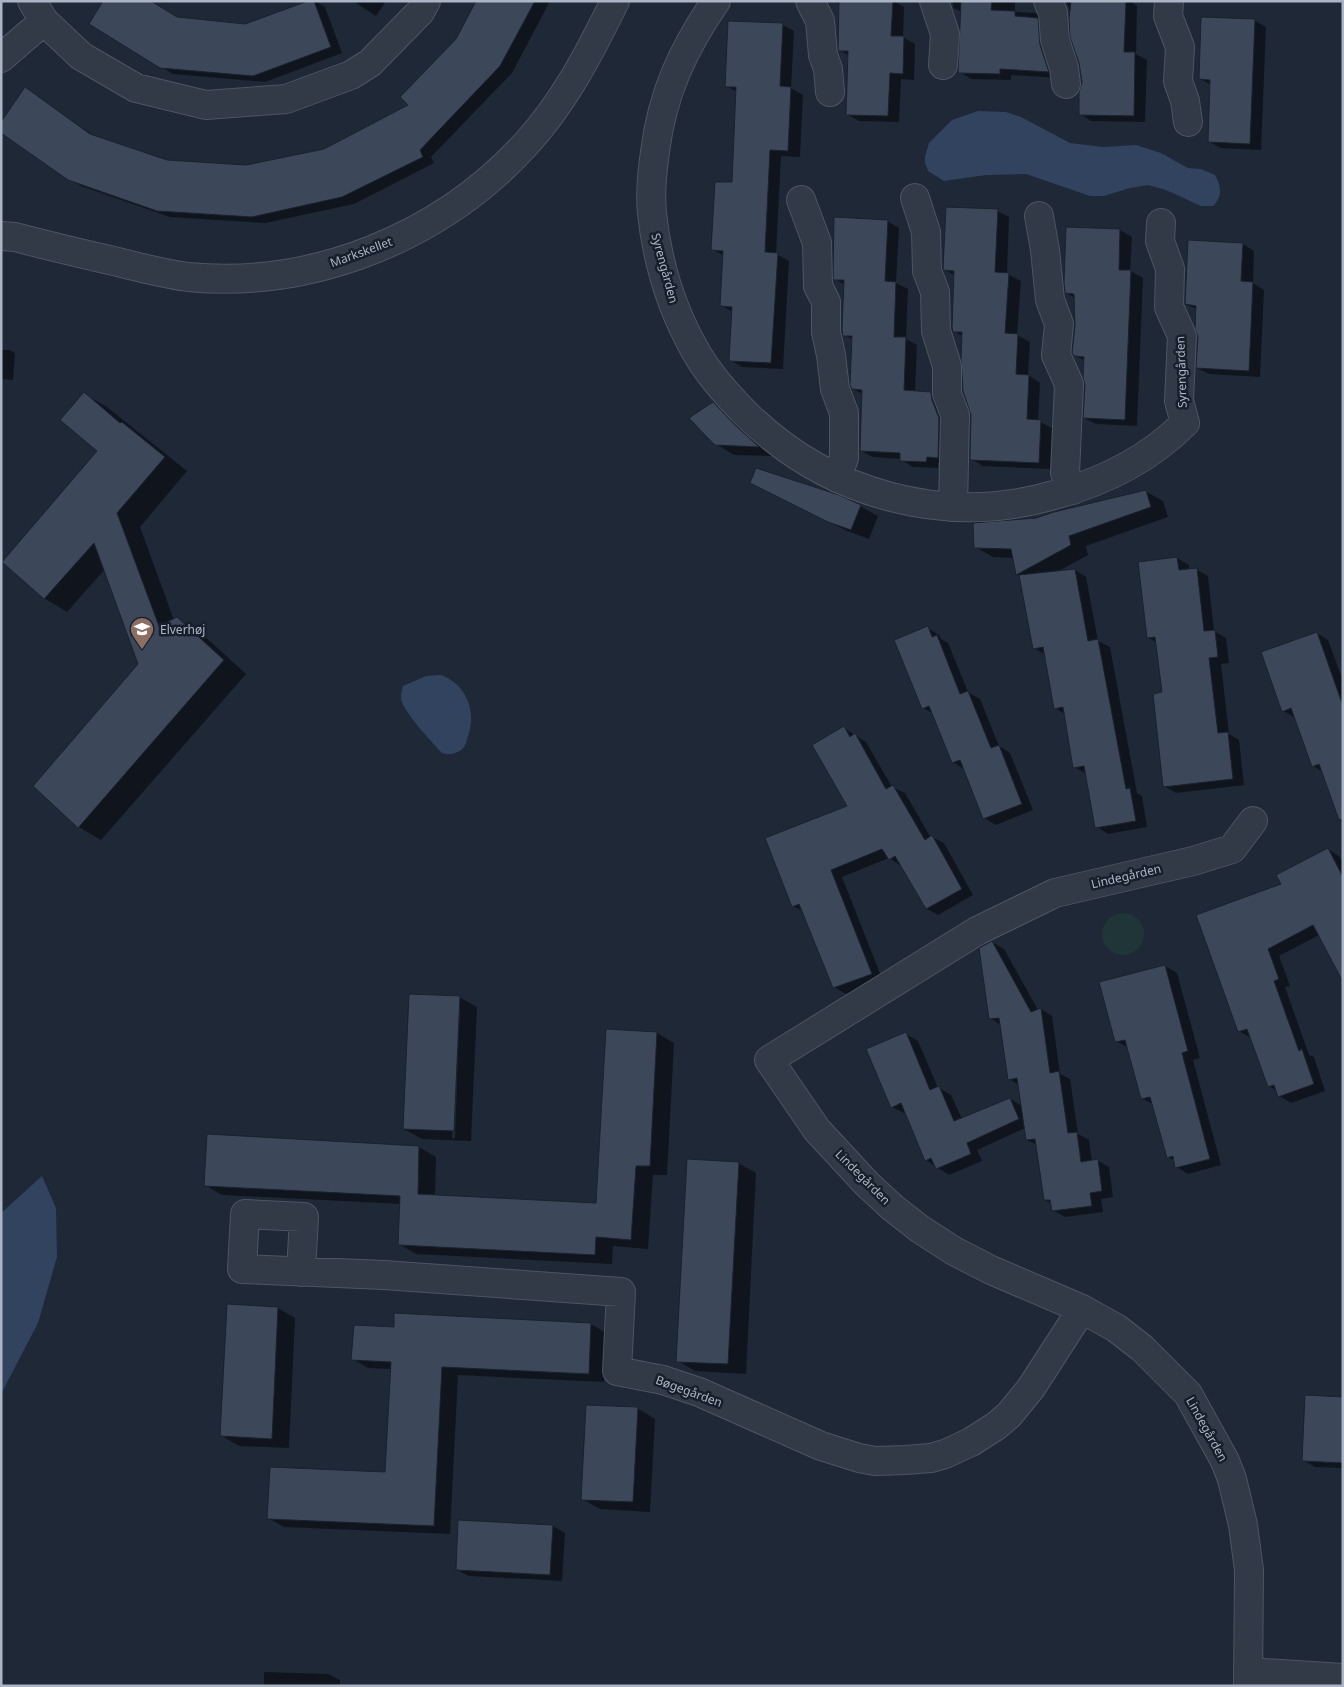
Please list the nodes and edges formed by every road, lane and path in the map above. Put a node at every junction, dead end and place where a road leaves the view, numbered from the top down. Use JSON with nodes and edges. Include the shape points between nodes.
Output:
{"nodes":[{"id":1,"x":426,"y":1,"type":"edge"},
{"id":2,"x":615,"y":1,"type":"edge"},
{"id":3,"x":716,"y":1,"type":"edge"},
{"id":4,"x":810,"y":1,"type":"edge"},
{"id":5,"x":934,"y":1,"type":"edge"},
{"id":6,"x":1048,"y":1,"type":"edge"},
{"id":7,"x":1169,"y":1,"type":"edge"},
{"id":8,"x":38,"y":11,"type":"edge"},
{"id":9,"x":1,"y":58,"type":"edge"},
{"id":10,"x":944,"y":65,"type":"dead end"},
{"id":11,"x":1066,"y":84,"type":"dead end"},
{"id":12,"x":830,"y":92,"type":"dead end"},
{"id":13,"x":1188,"y":122,"type":"dead end"},
{"id":14,"x":915,"y":198,"type":"dead end"},
{"id":15,"x":801,"y":200,"type":"dead end"},
{"id":16,"x":1039,"y":216,"type":"dead end"},
{"id":17,"x":1161,"y":223,"type":"dead end"},
{"id":18,"x":1,"y":236,"type":"edge"},
{"id":19,"x":838,"y":478,"type":"junction"},
{"id":20,"x":1073,"y":490,"type":"junction"},
{"id":21,"x":953,"y":507,"type":"junction"},
{"id":22,"x":1253,"y":821,"type":"dead end"},
{"id":23,"x":301,"y":1272,"type":"dead end"},
{"id":24,"x":1082,"y":1309,"type":"junction"},
{"id":25,"x":1343,"y":1678,"type":"edge"},
{"id":26,"x":1248,"y":1679,"type":"edge"}],
"edges":[{"from":1,"to":8,"type":"street","via":[[420,12],[370,63],[352,75],[286,99],[206,106],[136,88],[81,56]]},
{"from":2,"to":18,"type":"street","name":"Markskellet","via":[[584,64],[526,145],[493,177],[458,204],[407,235],[369,251],[294,273],[253,278],[187,277]]},
{"from":3,"to":19,"type":"street","name":"Syrengården","via":[[676,70],[664,101],[657,133],[652,212],[663,270],[696,352],[729,397],[781,445]]},
{"from":4,"to":12,"type":"street","via":[[820,21]]},
{"from":5,"to":10,"type":"street","via":[[945,34]]},
{"from":6,"to":11,"type":"street"},
{"from":7,"to":13,"type":"street","via":[[1168,16],[1180,47],[1178,81]]},
{"from":8,"to":9,"type":"street"},
{"from":14,"to":21,"type":"street","via":[[926,232],[927,271],[935,292],[936,331],[947,366],[947,394],[955,415]]},
{"from":15,"to":19,"type":"street","via":[[817,242],[818,286],[826,302],[826,332],[835,389],[844,413],[844,458]]},
{"from":16,"to":20,"type":"street","via":[[1050,300],[1059,324],[1056,355],[1069,384],[1065,474]]},
{"from":17,"to":20,"type":"street","name":"Syrengården","via":[[1160,241],[1170,269],[1169,307],[1182,336],[1180,401],[1185,424],[1138,460]]},
{"from":19,"to":21,"type":"street","name":"Syrengården","via":[[895,499]]},
{"from":20,"to":21,"type":"street","name":"Syrengården","via":[[1009,505]]},
{"from":22,"to":24,"type":"street","name":"Lindegården","via":[[1232,849],[1055,893],[986,926],[769,1060],[817,1130],[893,1208],[954,1251]]},
{"from":23,"to":24,"type":"street","name":"Bøgegården","via":[[621,1292],[617,1371],[664,1380],[699,1392],[821,1446],[875,1461],[911,1460],[945,1454],[996,1426],[1031,1388]]},
{"from":24,"to":26,"type":"street","name":"Lindegården","via":[[1116,1328],[1142,1348],[1188,1394],[1225,1461],[1243,1525],[1249,1570]]},
{"from":25,"to":26,"type":"street"}]}
